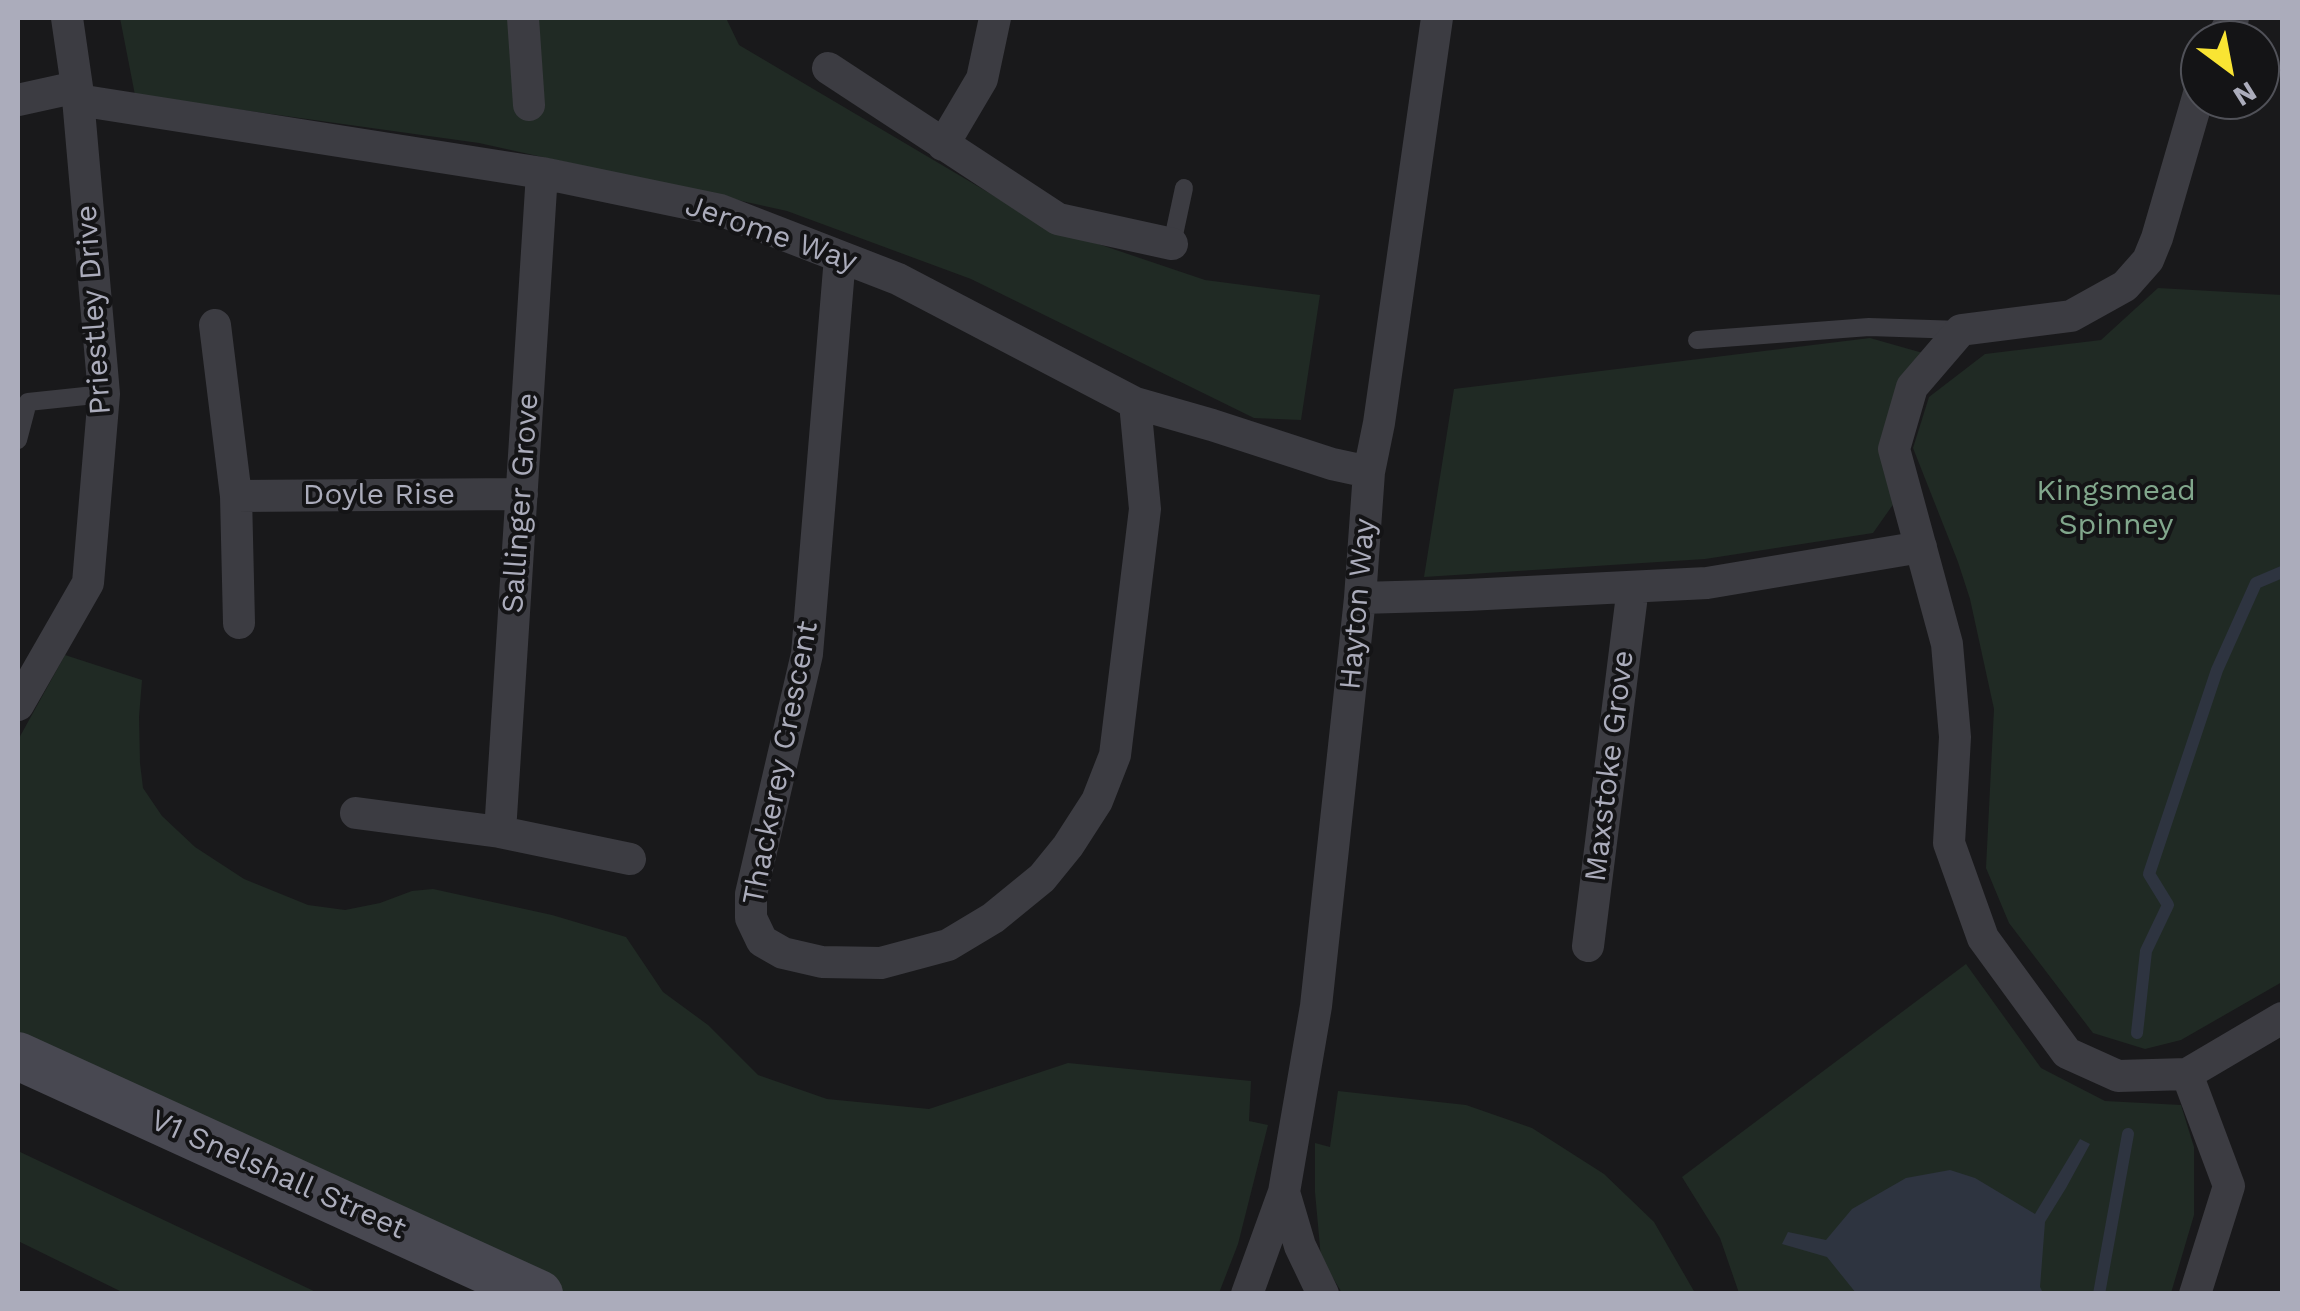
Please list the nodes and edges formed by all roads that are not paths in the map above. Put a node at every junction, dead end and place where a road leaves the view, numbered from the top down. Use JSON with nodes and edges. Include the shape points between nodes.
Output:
{"nodes":[{"id":1,"x":67,"y":18,"type":"edge"},
{"id":2,"x":522,"y":18,"type":"edge"},
{"id":3,"x":995,"y":18,"type":"edge"},
{"id":4,"x":1437,"y":18,"type":"edge"},
{"id":5,"x":828,"y":68,"type":"dead end"},
{"id":6,"x":78,"y":93,"type":"junction"},
{"id":7,"x":18,"y":100,"type":"edge"},
{"id":8,"x":529,"y":105,"type":"dead end"},
{"id":9,"x":2191,"y":120,"type":"edge"},
{"id":10,"x":943,"y":145,"type":"junction"},
{"id":11,"x":542,"y":173,"type":"junction"},
{"id":12,"x":1184,"y":188,"type":"dead end"},
{"id":13,"x":1172,"y":244,"type":"joint"},
{"id":14,"x":840,"y":256,"type":"junction"},
{"id":15,"x":214,"y":325,"type":"dead end"},
{"id":16,"x":1961,"y":330,"type":"junction"},
{"id":17,"x":1697,"y":340,"type":"dead end"},
{"id":18,"x":104,"y":394,"type":"junction"},
{"id":19,"x":1135,"y":403,"type":"junction"},
{"id":20,"x":18,"y":440,"type":"edge"},
{"id":21,"x":1369,"y":472,"type":"junction"},
{"id":22,"x":522,"y":494,"type":"junction"},
{"id":23,"x":236,"y":496,"type":"junction"},
{"id":24,"x":1920,"y":547,"type":"junction"},
{"id":25,"x":1633,"y":586,"type":"junction"},
{"id":26,"x":1360,"y":598,"type":"junction"},
{"id":27,"x":239,"y":623,"type":"dead end"},
{"id":28,"x":18,"y":705,"type":"edge"},
{"id":29,"x":356,"y":814,"type":"dead end"},
{"id":30,"x":500,"y":832,"type":"junction"},
{"id":31,"x":630,"y":859,"type":"dead end"},
{"id":32,"x":1588,"y":946,"type":"dead end"},
{"id":33,"x":2282,"y":1018,"type":"edge"},
{"id":34,"x":18,"y":1056,"type":"edge"},
{"id":35,"x":2187,"y":1074,"type":"junction"},
{"id":36,"x":1284,"y":1192,"type":"junction"},
{"id":37,"x":539,"y":1294,"type":"edge"},
{"id":38,"x":1246,"y":1294,"type":"edge"},
{"id":39,"x":1324,"y":1294,"type":"edge"},
{"id":40,"x":2196,"y":1294,"type":"edge"}],
"edges":[{"from":1,"to":6,"type":"street","name":"Priestley Drive"},
{"from":2,"to":8,"type":"street"},
{"from":3,"to":10,"type":"street","via":[[982,79]]},
{"from":4,"to":21,"type":"street","name":"Hayton Way"},
{"from":5,"to":10,"type":"street"},
{"from":6,"to":7,"type":"street","name":"Jerome Way"},
{"from":6,"to":11,"type":"street","name":"Jerome Way"},
{"from":6,"to":18,"type":"street","name":"Priestley Drive"},
{"from":9,"to":16,"type":"street","via":[[2157,238],[2126,286],[2071,316]]},
{"from":10,"to":13,"type":"street","via":[[1058,219]]},
{"from":11,"to":14,"type":"street","name":"Jerome Way","via":[[720,210]]},
{"from":11,"to":22,"type":"street","name":"Sallinger Grove"},
{"from":12,"to":13,"type":"lane"},
{"from":14,"to":19,"type":"street","name":"Jerome Way","via":[[898,279]]},
{"from":14,"to":19,"type":"street","name":"Thackerey Crescent","via":[[807,654],[750,918],[762,941],[783,953],[881,963],[948,944],[1042,878],[1088,816],[1114,755],[1145,509]]},
{"from":15,"to":23,"type":"street"},
{"from":16,"to":17,"type":"lane","via":[[1869,327]]},
{"from":16,"to":24,"type":"street","via":[[1912,387],[1894,448]]},
{"from":18,"to":20,"type":"lane","via":[[28,402]]},
{"from":18,"to":28,"type":"street","name":"Priestley Drive","via":[[88,583]]},
{"from":19,"to":21,"type":"street","name":"Jerome Way"},
{"from":21,"to":26,"type":"street","name":"Hayton Way"},
{"from":22,"to":23,"type":"street","name":"Doyle Rise"},
{"from":22,"to":30,"type":"street","name":"Sallinger Grove"},
{"from":23,"to":27,"type":"street"},
{"from":24,"to":25,"type":"street","via":[[1707,582]]},
{"from":24,"to":35,"type":"street","via":[[1947,644],[1955,737],[1949,843],[1983,938],[2067,1052],[2118,1076]]},
{"from":25,"to":26,"type":"street"},
{"from":25,"to":32,"type":"street","name":"Maxstoke Grove"},
{"from":26,"to":36,"type":"street","name":"Hayton Way","via":[[1316,1006]]},
{"from":29,"to":30,"type":"street"},
{"from":30,"to":31,"type":"street"},
{"from":33,"to":35,"type":"street"},
{"from":34,"to":37,"type":"street","name":"V1 Snelshall Street"},
{"from":35,"to":40,"type":"street","via":[[2229,1186]]},
{"from":36,"to":38,"type":"street","name":"Hayton Way"},
{"from":36,"to":39,"type":"street","name":"Hayton Way"}]}
